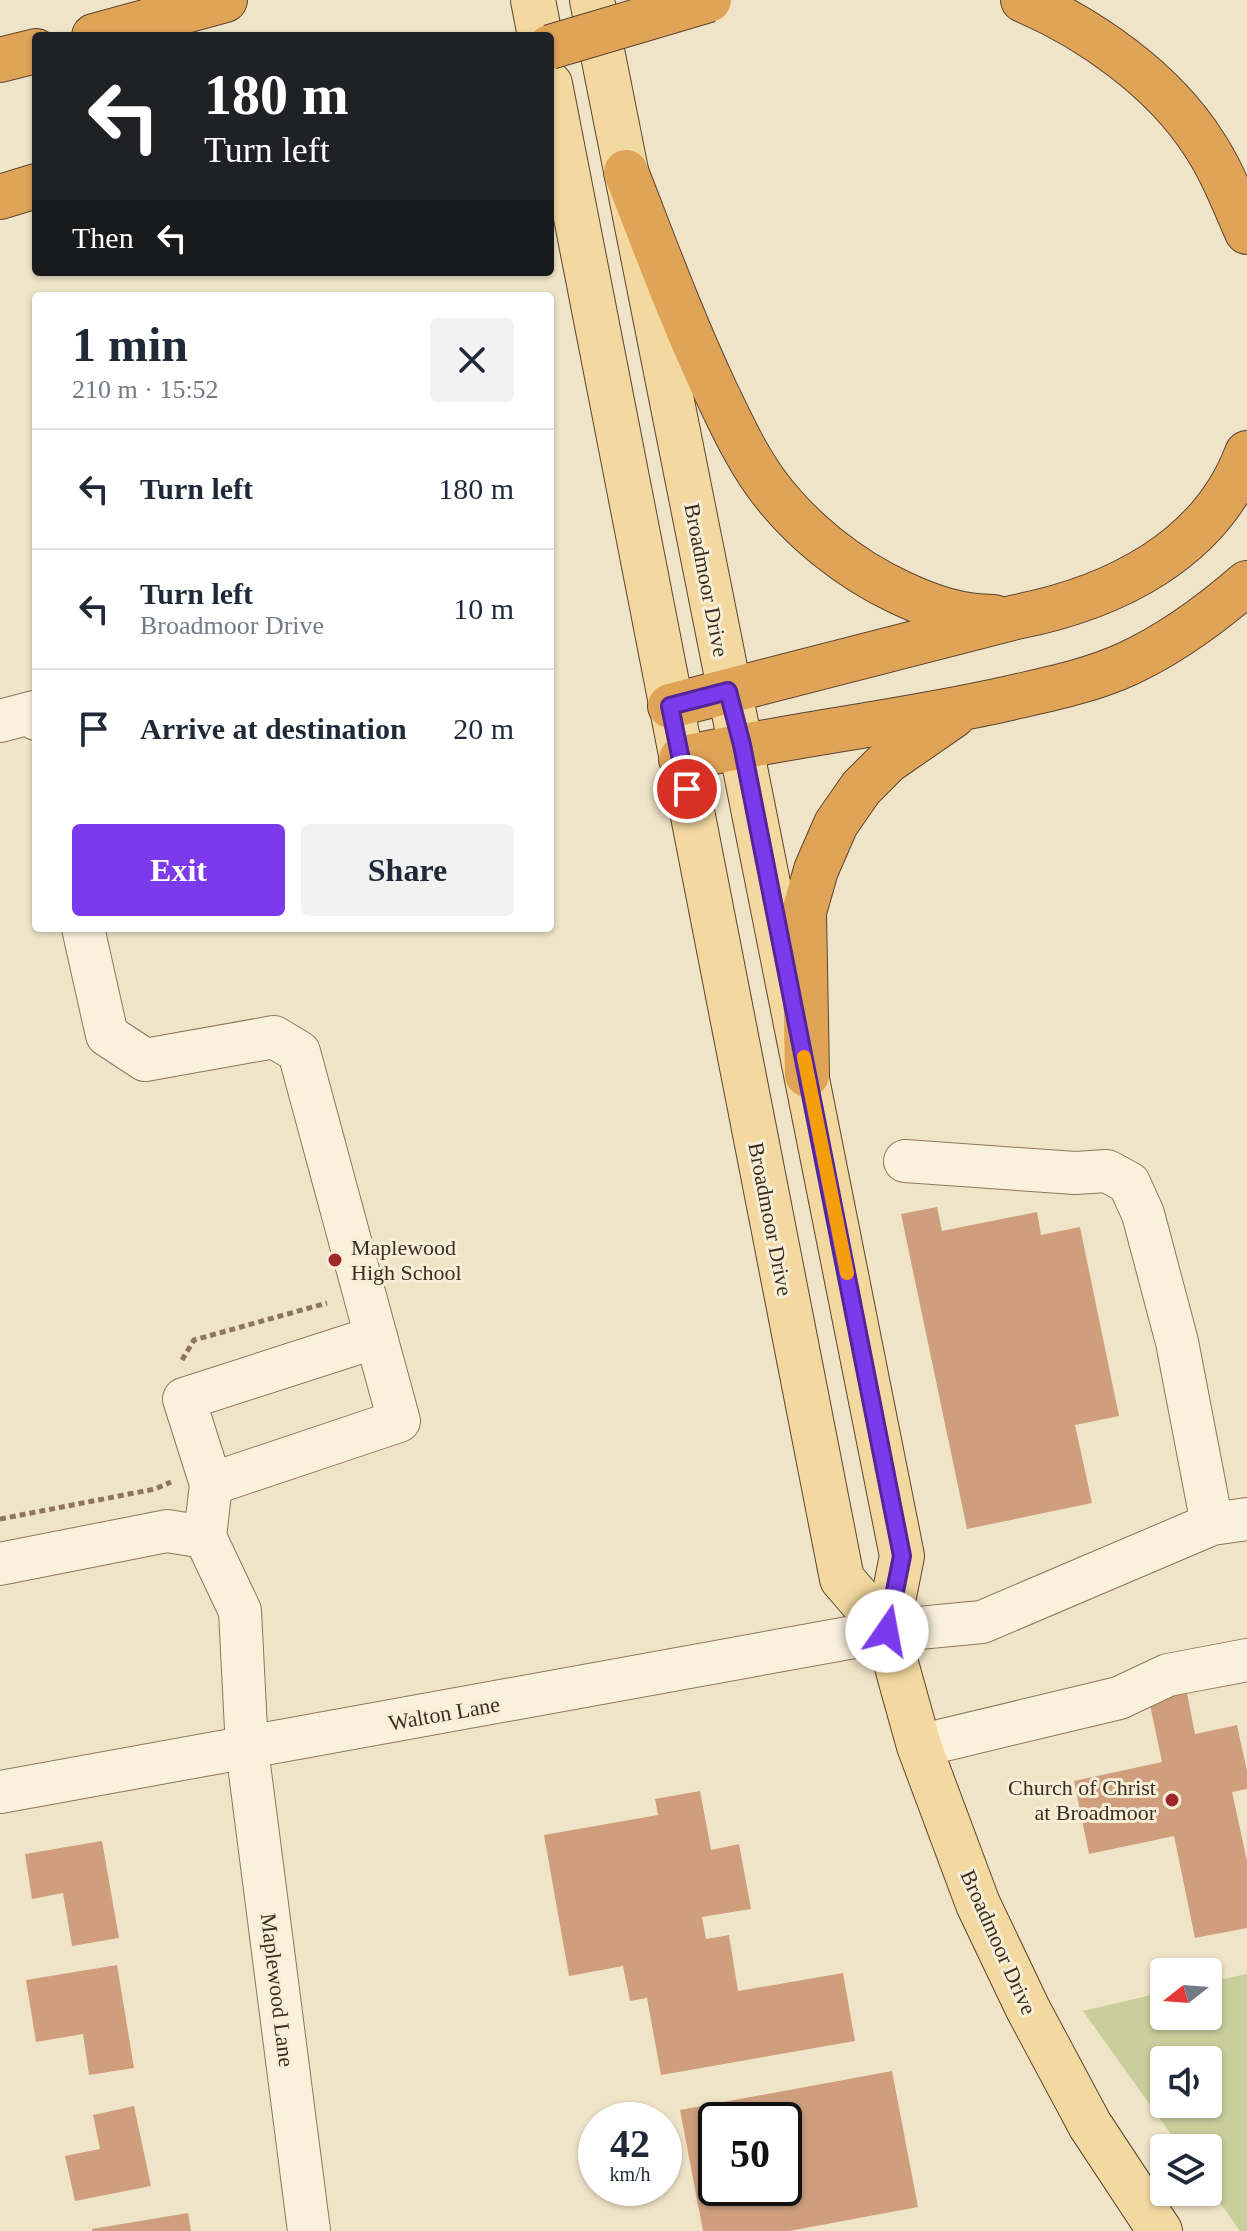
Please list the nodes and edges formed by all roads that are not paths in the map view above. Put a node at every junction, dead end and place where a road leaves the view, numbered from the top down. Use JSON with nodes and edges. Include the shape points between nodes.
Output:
{"nodes":[{"id":1,"x":225,"y":0,"type":"edge"},
{"id":2,"x":533,"y":0,"type":"edge"},
{"id":3,"x":592,"y":0,"type":"edge"},
{"id":4,"x":709,"y":0,"type":"edge"},
{"id":5,"x":1023,"y":0,"type":"edge"},
{"id":6,"x":109,"y":32,"type":"edge"},
{"id":7,"x":539,"y":32,"type":"edge"},
{"id":8,"x":554,"y":46,"type":"edge"},
{"id":9,"x":32,"y":52,"type":"edge"},
{"id":10,"x":0,"y":60,"type":"edge"},
{"id":11,"x":554,"y":105,"type":"edge"},
{"id":12,"x":626,"y":172,"type":"junction"},
{"id":13,"x":32,"y":187,"type":"edge"},
{"id":14,"x":0,"y":197,"type":"edge"},
{"id":15,"x":1247,"y":232,"type":"edge"},
{"id":16,"x":1247,"y":453,"type":"edge"},
{"id":17,"x":1247,"y":583,"type":"edge"},
{"id":18,"x":1016,"y":617,"type":"junction"},
{"id":19,"x":728,"y":691,"type":"junction"},
{"id":20,"x":670,"y":706,"type":"junction"},
{"id":21,"x":965,"y":708,"type":"junction"},
{"id":22,"x":32,"y":713,"type":"edge"},
{"id":23,"x":0,"y":721,"type":"edge"},
{"id":24,"x":742,"y":745,"type":"junction"},
{"id":25,"x":681,"y":759,"type":"junction"},
{"id":26,"x":84,"y":932,"type":"edge"},
{"id":27,"x":807,"y":1075,"type":"junction"},
{"id":28,"x":905,"y":1161,"type":"dead end"},
{"id":29,"x":376,"y":1337,"type":"junction"},
{"id":30,"x":211,"y":1484,"type":"junction"},
{"id":31,"x":1230,"y":1521,"type":"edge"},
{"id":32,"x":205,"y":1537,"type":"junction"},
{"id":33,"x":0,"y":1564,"type":"edge"},
{"id":34,"x":887,"y":1631,"type":"junction"},
{"id":35,"x":1247,"y":1660,"type":"edge"},
{"id":36,"x":919,"y":1746,"type":"junction"},
{"id":37,"x":247,"y":1749,"type":"junction"},
{"id":38,"x":0,"y":1792,"type":"edge"},
{"id":39,"x":309,"y":2231,"type":"edge"},
{"id":40,"x":1160,"y":2231,"type":"edge"}],
"edges":[{"from":1,"to":6,"type":"highway"},
{"from":2,"to":7,"type":"main road"},
{"from":3,"to":12,"type":"main road","name":"Broadmoor Drive"},
{"from":4,"to":8,"type":"highway","bridge":true},
{"from":5,"to":15,"type":"highway","via":[[1079,27],[1170,101],[1204,143]]},
{"from":9,"to":10,"type":"highway"},
{"from":11,"to":20,"type":"main road","name":"Broadmoor Drive"},
{"from":12,"to":18,"type":"highway","via":[[677,303],[740,441],[790,512],[871,579],[970,617]]},
{"from":12,"to":19,"type":"main road","name":"Broadmoor Drive"},
{"from":13,"to":14,"type":"highway"},
{"from":16,"to":18,"type":"highway","via":[[1236,481],[1209,518],[1174,550],[1108,591]]},
{"from":17,"to":21,"type":"highway","via":[[1207,616],[1125,665],[1070,684]]},
{"from":18,"to":19,"type":"highway"},
{"from":19,"to":20,"type":"highway"},
{"from":19,"to":24,"type":"main road","name":"Broadmoor Drive"},
{"from":20,"to":25,"type":"main road","name":"Broadmoor Drive"},
{"from":21,"to":24,"type":"highway"},
{"from":21,"to":27,"type":"highway","via":[[888,761],[861,788],[836,824],[816,870],[804,912]]},
{"from":22,"to":23,"type":"street"},
{"from":24,"to":25,"type":"highway"},
{"from":24,"to":27,"type":"main road","name":"Broadmoor Drive"},
{"from":25,"to":34,"type":"main road","name":"Broadmoor Drive","via":[[842,1579]]},
{"from":26,"to":29,"type":"street","via":[[107,1035],[145,1060],[274,1037],[299,1052]]},
{"from":27,"to":34,"type":"main road","name":"Broadmoor Drive","via":[[902,1556]]},
{"from":28,"to":31,"type":"street","via":[[1107,1171],[1129,1183],[1143,1214]]},
{"from":29,"to":30,"type":"street","via":[[399,1421]]},
{"from":29,"to":30,"type":"street","via":[[184,1399]]},
{"from":30,"to":32,"type":"street"},
{"from":31,"to":34,"type":"street","name":"Walton Lane","via":[[982,1622]]},
{"from":32,"to":33,"type":"street","via":[[167,1531]]},
{"from":32,"to":37,"type":"street","name":"Maplewood Lane","via":[[240,1611]]},
{"from":34,"to":36,"type":"main road","name":"Broadmoor Drive"},
{"from":34,"to":37,"type":"street","name":"Walton Lane"},
{"from":35,"to":36,"type":"street","via":[[1168,1675],[1119,1698]]},
{"from":36,"to":40,"type":"main road","name":"Broadmoor Drive","via":[[978,1904],[1028,2009],[1090,2125]]},
{"from":37,"to":38,"type":"street","name":"Walton Lane"},
{"from":37,"to":39,"type":"street","name":"Maplewood Lane"}]}
